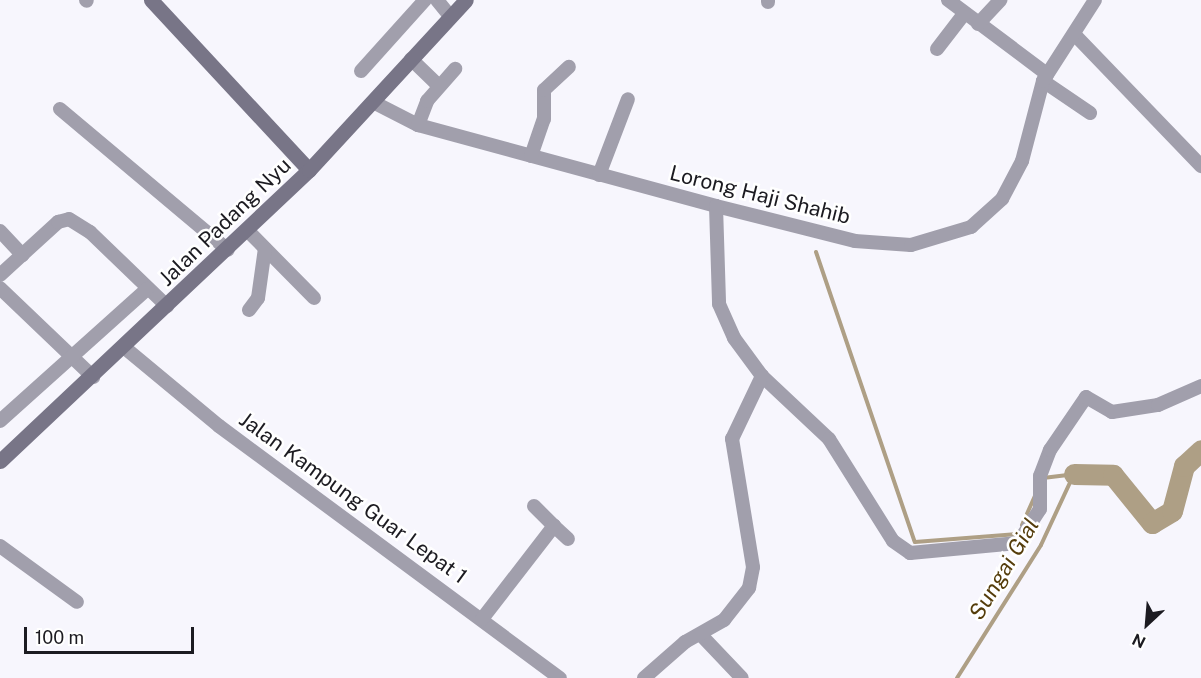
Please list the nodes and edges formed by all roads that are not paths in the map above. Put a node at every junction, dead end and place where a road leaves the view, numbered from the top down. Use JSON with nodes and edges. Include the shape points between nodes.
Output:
{"nodes":[{"id":1,"x":151,"y":0,"type":"edge"},
{"id":2,"x":425,"y":0,"type":"edge"},
{"id":3,"x":437,"y":0,"type":"edge"},
{"id":4,"x":466,"y":0,"type":"edge"},
{"id":5,"x":948,"y":0,"type":"edge"},
{"id":6,"x":1000,"y":0,"type":"edge"},
{"id":7,"x":1095,"y":0,"type":"edge"},
{"id":8,"x":964,"y":14,"type":"junction"},
{"id":9,"x":450,"y":16,"type":"junction"},
{"id":10,"x":978,"y":24,"type":"junction"},
{"id":11,"x":1075,"y":35,"type":"junction"},
{"id":12,"x":937,"y":49,"type":"dead end"},
{"id":13,"x":411,"y":60,"type":"junction"},
{"id":14,"x":569,"y":66,"type":"dead end"},
{"id":15,"x":455,"y":69,"type":"dead end"},
{"id":16,"x":361,"y":71,"type":"dead end"},
{"id":17,"x":1045,"y":77,"type":"junction"},
{"id":18,"x":439,"y":86,"type":"junction"},
{"id":19,"x":628,"y":99,"type":"dead end"},
{"id":20,"x":373,"y":102,"type":"junction"},
{"id":21,"x":60,"y":109,"type":"dead end"},
{"id":22,"x":1090,"y":113,"type":"dead end"},
{"id":23,"x":418,"y":125,"type":"junction"},
{"id":24,"x":531,"y":156,"type":"junction"},
{"id":25,"x":1201,"y":166,"type":"edge"},
{"id":26,"x":309,"y":170,"type":"junction"},
{"id":27,"x":599,"y":175,"type":"junction"},
{"id":28,"x":716,"y":206,"type":"junction"},
{"id":29,"x":0,"y":231,"type":"edge"},
{"id":30,"x":248,"y":231,"type":"junction"},
{"id":31,"x":265,"y":248,"type":"junction"},
{"id":32,"x":228,"y":250,"type":"junction"},
{"id":33,"x":22,"y":255,"type":"junction"},
{"id":34,"x":0,"y":275,"type":"edge"},
{"id":35,"x":0,"y":288,"type":"edge"},
{"id":36,"x":147,"y":289,"type":"junction"},
{"id":37,"x":314,"y":298,"type":"dead end"},
{"id":38,"x":167,"y":306,"type":"junction"},
{"id":39,"x":249,"y":310,"type":"dead end"},
{"id":40,"x":119,"y":317,"type":"junction"},
{"id":41,"x":138,"y":335,"type":"junction"},
{"id":42,"x":125,"y":348,"type":"junction"},
{"id":43,"x":74,"y":360,"type":"junction"},
{"id":44,"x":762,"y":376,"type":"junction"},
{"id":45,"x":93,"y":377,"type":"junction"},
{"id":46,"x":1201,"y":386,"type":"edge"},
{"id":47,"x":0,"y":421,"type":"edge"},
{"id":48,"x":0,"y":461,"type":"edge"},
{"id":49,"x":534,"y":506,"type":"dead end"},
{"id":50,"x":554,"y":526,"type":"junction"},
{"id":51,"x":568,"y":539,"type":"dead end"},
{"id":52,"x":0,"y":546,"type":"edge"},
{"id":53,"x":77,"y":602,"type":"dead end"},
{"id":54,"x":482,"y":619,"type":"junction"},
{"id":55,"x":701,"y":635,"type":"junction"},
{"id":56,"x":546,"y":674,"type":"edge"},
{"id":57,"x":560,"y":678,"type":"edge"},
{"id":58,"x":645,"y":678,"type":"edge"},
{"id":59,"x":742,"y":678,"type":"edge"}],
"edges":[{"from":1,"to":26,"type":"street"},
{"from":2,"to":16,"type":"street"},
{"from":3,"to":9,"type":"street"},
{"from":4,"to":9,"type":"street","name":"Jalan Padang Nyu"},
{"from":5,"to":8,"type":"street"},
{"from":6,"to":10,"type":"street"},
{"from":7,"to":11,"type":"street","name":"Lorong Haji Shahib"},
{"from":8,"to":10,"type":"street"},
{"from":8,"to":12,"type":"street"},
{"from":9,"to":13,"type":"street","name":"Jalan Padang Nyu"},
{"from":10,"to":17,"type":"street"},
{"from":11,"to":17,"type":"street","name":"Lorong Haji Shahib"},
{"from":11,"to":25,"type":"street"},
{"from":13,"to":18,"type":"street"},
{"from":13,"to":20,"type":"street","name":"Jalan Padang Nyu"},
{"from":14,"to":24,"type":"street","via":[[544,90],[544,119]]},
{"from":15,"to":18,"type":"street"},
{"from":17,"to":22,"type":"street"},
{"from":17,"to":28,"type":"street","name":"Lorong Haji Shahib","via":[[1014,179],[987,215],[946,238],[885,247]]},
{"from":18,"to":23,"type":"street"},
{"from":19,"to":27,"type":"street"},
{"from":20,"to":23,"type":"street","name":"Lorong Haji Shahib"},
{"from":20,"to":26,"type":"street","name":"Jalan Padang Nyu"},
{"from":21,"to":32,"type":"street"},
{"from":23,"to":24,"type":"street","name":"Lorong Haji Shahib"},
{"from":24,"to":27,"type":"street","name":"Lorong Haji Shahib"},
{"from":26,"to":30,"type":"street","name":"Jalan Padang Nyu"},
{"from":27,"to":28,"type":"street","name":"Lorong Haji Shahib"},
{"from":28,"to":44,"type":"street","via":[[719,304],[734,338]]},
{"from":29,"to":33,"type":"street"},
{"from":30,"to":31,"type":"street"},
{"from":30,"to":32,"type":"street","name":"Jalan Padang Nyu"},
{"from":31,"to":37,"type":"street"},
{"from":31,"to":39,"type":"street","via":[[258,298]]},
{"from":32,"to":38,"type":"street","name":"Jalan Padang Nyu"},
{"from":33,"to":34,"type":"street"},
{"from":33,"to":36,"type":"street","via":[[58,222],[69,219],[90,232]]},
{"from":35,"to":43,"type":"street"},
{"from":36,"to":38,"type":"street"},
{"from":36,"to":40,"type":"street"},
{"from":38,"to":41,"type":"street","name":"Jalan Padang Nyu"},
{"from":40,"to":41,"type":"street"},
{"from":40,"to":43,"type":"street"},
{"from":41,"to":42,"type":"street","name":"Jalan Padang Nyu"},
{"from":42,"to":45,"type":"street","name":"Jalan Padang Nyu"},
{"from":42,"to":54,"type":"street","name":"Jalan Kampung Guar Lepat 1","via":[[219,426]]},
{"from":43,"to":45,"type":"street"},
{"from":43,"to":47,"type":"street"},
{"from":44,"to":46,"type":"street","via":[[829,439],[893,541],[910,553],[1018,543],[1033,527],[1043,498],[1040,476],[1050,450],[1086,397],[1112,412],[1158,405]]},
{"from":44,"to":55,"type":"street","via":[[732,439],[753,567],[748,588],[724,620]]},
{"from":45,"to":48,"type":"street","name":"Jalan Padang Nyu"},
{"from":49,"to":50,"type":"street"},
{"from":50,"to":51,"type":"street"},
{"from":50,"to":54,"type":"street"},
{"from":52,"to":53,"type":"street"},
{"from":54,"to":56,"type":"street","name":"Jalan Kampung Guar Lepat 1"},
{"from":55,"to":58,"type":"street"},
{"from":55,"to":59,"type":"street"},
{"from":56,"to":57,"type":"street","name":"Jalan Kampung Guar Lepat 1"}]}
